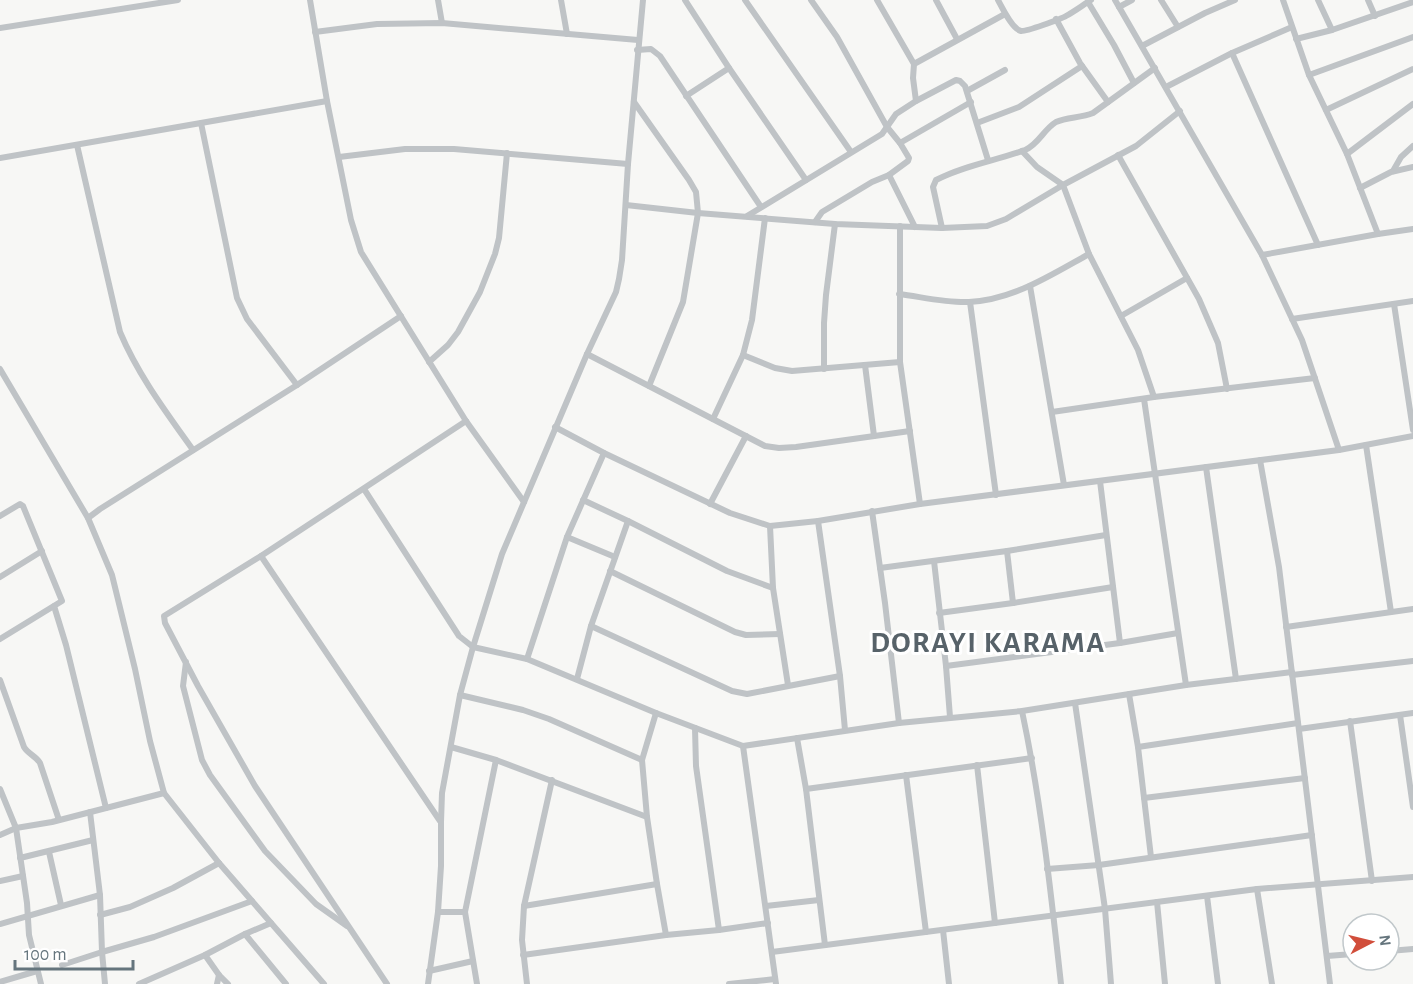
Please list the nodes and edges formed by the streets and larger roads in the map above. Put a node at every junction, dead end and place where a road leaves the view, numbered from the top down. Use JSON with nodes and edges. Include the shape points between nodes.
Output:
{"nodes":[{"id":1,"x":178,"y":0,"type":"edge"},
{"id":2,"x":310,"y":0,"type":"edge"},
{"id":3,"x":438,"y":0,"type":"edge"},
{"id":4,"x":561,"y":0,"type":"edge"},
{"id":5,"x":643,"y":0,"type":"edge"},
{"id":6,"x":685,"y":0,"type":"edge"},
{"id":7,"x":745,"y":0,"type":"edge"},
{"id":8,"x":811,"y":0,"type":"edge"},
{"id":9,"x":877,"y":0,"type":"edge"},
{"id":10,"x":936,"y":0,"type":"edge"},
{"id":11,"x":998,"y":0,"type":"edge"},
{"id":12,"x":1115,"y":0,"type":"edge"},
{"id":13,"x":1132,"y":0,"type":"edge"},
{"id":14,"x":1161,"y":0,"type":"edge"},
{"id":15,"x":1235,"y":0,"type":"edge"},
{"id":16,"x":1283,"y":0,"type":"edge"},
{"id":17,"x":1318,"y":0,"type":"edge"},
{"id":18,"x":1368,"y":0,"type":"edge"},
{"id":19,"x":1089,"y":1,"type":"edge"},
{"id":20,"x":1413,"y":2,"type":"edge"},
{"id":21,"x":1119,"y":7,"type":"junction"},
{"id":22,"x":1005,"y":14,"type":"junction"},
{"id":23,"x":1375,"y":16,"type":"junction"},
{"id":24,"x":1056,"y":19,"type":"junction"},
{"id":25,"x":442,"y":23,"type":"junction"},
{"id":26,"x":1178,"y":27,"type":"junction"},
{"id":27,"x":1292,"y":27,"type":"junction"},
{"id":28,"x":0,"y":28,"type":"edge"},
{"id":29,"x":1332,"y":30,"type":"junction"},
{"id":30,"x":315,"y":32,"type":"junction"},
{"id":31,"x":567,"y":34,"type":"junction"},
{"id":32,"x":1413,"y":37,"type":"edge"},
{"id":33,"x":957,"y":39,"type":"junction"},
{"id":34,"x":1296,"y":39,"type":"junction"},
{"id":35,"x":638,"y":40,"type":"junction"},
{"id":36,"x":1142,"y":46,"type":"junction"},
{"id":37,"x":638,"y":50,"type":"junction"},
{"id":38,"x":1232,"y":53,"type":"junction"},
{"id":39,"x":914,"y":64,"type":"junction"},
{"id":40,"x":1082,"y":66,"type":"junction"},
{"id":41,"x":729,"y":68,"type":"junction"},
{"id":42,"x":1155,"y":68,"type":"junction"},
{"id":43,"x":1413,"y":69,"type":"edge"},
{"id":44,"x":1005,"y":70,"type":"dead end"},
{"id":45,"x":1309,"y":75,"type":"junction"},
{"id":46,"x":1134,"y":83,"type":"junction"},
{"id":47,"x":1166,"y":87,"type":"junction"},
{"id":48,"x":967,"y":91,"type":"junction"},
{"id":49,"x":686,"y":96,"type":"junction"},
{"id":50,"x":327,"y":101,"type":"junction"},
{"id":51,"x":916,"y":101,"type":"junction"},
{"id":52,"x":633,"y":102,"type":"junction"},
{"id":53,"x":970,"y":102,"type":"junction"},
{"id":54,"x":1108,"y":102,"type":"junction"},
{"id":55,"x":1413,"y":104,"type":"edge"},
{"id":56,"x":1326,"y":110,"type":"junction"},
{"id":57,"x":1180,"y":111,"type":"junction"},
{"id":58,"x":201,"y":123,"type":"junction"},
{"id":59,"x":977,"y":123,"type":"junction"},
{"id":60,"x":887,"y":127,"type":"junction"},
{"id":61,"x":900,"y":143,"type":"junction"},
{"id":62,"x":77,"y":145,"type":"junction"},
{"id":63,"x":1413,"y":146,"type":"edge"},
{"id":64,"x":1022,"y":151,"type":"junction"},
{"id":65,"x":851,"y":152,"type":"junction"},
{"id":66,"x":507,"y":153,"type":"junction"},
{"id":67,"x":1347,"y":154,"type":"junction"},
{"id":68,"x":1118,"y":155,"type":"junction"},
{"id":69,"x":339,"y":157,"type":"junction"},
{"id":70,"x":0,"y":158,"type":"edge"},
{"id":71,"x":988,"y":160,"type":"junction"},
{"id":72,"x":628,"y":164,"type":"junction"},
{"id":73,"x":1413,"y":167,"type":"edge"},
{"id":74,"x":1393,"y":171,"type":"junction"},
{"id":75,"x":889,"y":175,"type":"junction"},
{"id":76,"x":806,"y":180,"type":"junction"},
{"id":77,"x":1063,"y":185,"type":"junction"},
{"id":78,"x":1360,"y":188,"type":"junction"},
{"id":79,"x":626,"y":205,"type":"junction"},
{"id":80,"x":761,"y":207,"type":"junction"},
{"id":81,"x":698,"y":213,"type":"junction"},
{"id":82,"x":746,"y":217,"type":"junction"},
{"id":83,"x":765,"y":218,"type":"junction"},
{"id":84,"x":815,"y":222,"type":"junction"},
{"id":85,"x":835,"y":224,"type":"junction"},
{"id":86,"x":900,"y":226,"type":"junction"},
{"id":87,"x":915,"y":227,"type":"junction"},
{"id":88,"x":942,"y":228,"type":"junction"},
{"id":89,"x":1413,"y":230,"type":"edge"},
{"id":90,"x":1378,"y":234,"type":"junction"},
{"id":91,"x":1318,"y":245,"type":"junction"},
{"id":92,"x":1089,"y":254,"type":"junction"},
{"id":93,"x":1262,"y":255,"type":"junction"},
{"id":94,"x":1187,"y":278,"type":"junction"},
{"id":95,"x":1030,"y":286,"type":"junction"},
{"id":96,"x":899,"y":294,"type":"junction"},
{"id":97,"x":1413,"y":301,"type":"edge"},
{"id":98,"x":970,"y":302,"type":"junction"},
{"id":99,"x":1394,"y":304,"type":"junction"},
{"id":100,"x":401,"y":316,"type":"junction"},
{"id":101,"x":1121,"y":316,"type":"junction"},
{"id":102,"x":1292,"y":319,"type":"junction"},
{"id":103,"x":587,"y":354,"type":"junction"},
{"id":104,"x":743,"y":355,"type":"junction"},
{"id":105,"x":429,"y":362,"type":"junction"},
{"id":106,"x":900,"y":362,"type":"junction"},
{"id":107,"x":865,"y":365,"type":"junction"},
{"id":108,"x":0,"y":369,"type":"edge"},
{"id":109,"x":824,"y":369,"type":"junction"},
{"id":110,"x":1315,"y":378,"type":"junction"},
{"id":111,"x":297,"y":385,"type":"junction"},
{"id":112,"x":649,"y":386,"type":"junction"},
{"id":113,"x":1227,"y":388,"type":"junction"},
{"id":114,"x":1154,"y":397,"type":"junction"},
{"id":115,"x":1144,"y":399,"type":"junction"},
{"id":116,"x":1052,"y":412,"type":"junction"},
{"id":117,"x":713,"y":419,"type":"junction"},
{"id":118,"x":466,"y":421,"type":"junction"},
{"id":119,"x":555,"y":427,"type":"junction"},
{"id":120,"x":1413,"y":430,"type":"edge"},
{"id":121,"x":910,"y":431,"type":"junction"},
{"id":122,"x":746,"y":436,"type":"junction"},
{"id":123,"x":874,"y":436,"type":"junction"},
{"id":124,"x":1413,"y":436,"type":"edge"},
{"id":125,"x":1366,"y":445,"type":"junction"},
{"id":126,"x":193,"y":450,"type":"junction"},
{"id":127,"x":1339,"y":450,"type":"junction"},
{"id":128,"x":604,"y":453,"type":"junction"},
{"id":129,"x":1260,"y":460,"type":"junction"},
{"id":130,"x":1206,"y":467,"type":"junction"},
{"id":131,"x":1156,"y":473,"type":"junction"},
{"id":132,"x":1100,"y":481,"type":"junction"},
{"id":133,"x":1064,"y":485,"type":"junction"},
{"id":134,"x":364,"y":489,"type":"junction"},
{"id":135,"x":996,"y":495,"type":"junction"},
{"id":136,"x":583,"y":500,"type":"junction"},
{"id":137,"x":524,"y":502,"type":"junction"},
{"id":138,"x":710,"y":504,"type":"junction"},
{"id":139,"x":920,"y":504,"type":"junction"},
{"id":140,"x":872,"y":511,"type":"junction"},
{"id":141,"x":0,"y":516,"type":"edge"},
{"id":142,"x":88,"y":518,"type":"junction"},
{"id":143,"x":628,"y":521,"type":"junction"},
{"id":144,"x":818,"y":521,"type":"junction"},
{"id":145,"x":770,"y":526,"type":"junction"},
{"id":146,"x":1106,"y":535,"type":"junction"},
{"id":147,"x":567,"y":537,"type":"junction"},
{"id":148,"x":42,"y":551,"type":"junction"},
{"id":149,"x":1007,"y":551,"type":"junction"},
{"id":150,"x":261,"y":556,"type":"junction"},
{"id":151,"x":615,"y":557,"type":"junction"},
{"id":152,"x":934,"y":561,"type":"junction"},
{"id":153,"x":880,"y":568,"type":"junction"},
{"id":154,"x":610,"y":571,"type":"junction"},
{"id":155,"x":0,"y":577,"type":"edge"},
{"id":156,"x":1113,"y":587,"type":"junction"},
{"id":157,"x":773,"y":588,"type":"junction"},
{"id":158,"x":1013,"y":603,"type":"junction"},
{"id":159,"x":54,"y":606,"type":"junction"},
{"id":160,"x":1413,"y":609,"type":"edge"},
{"id":161,"x":1391,"y":612,"type":"junction"},
{"id":162,"x":939,"y":613,"type":"junction"},
{"id":163,"x":591,"y":626,"type":"junction"},
{"id":164,"x":1286,"y":627,"type":"junction"},
{"id":165,"x":1178,"y":633,"type":"junction"},
{"id":166,"x":780,"y":634,"type":"junction"},
{"id":167,"x":0,"y":639,"type":"edge"},
{"id":168,"x":1120,"y":643,"type":"junction"},
{"id":169,"x":473,"y":647,"type":"junction"},
{"id":170,"x":527,"y":659,"type":"junction"},
{"id":171,"x":1413,"y":661,"type":"edge"},
{"id":172,"x":186,"y":662,"type":"junction"},
{"id":173,"x":946,"y":666,"type":"junction"},
{"id":174,"x":1292,"y":673,"type":"junction"},
{"id":175,"x":840,"y":676,"type":"junction"},
{"id":176,"x":577,"y":679,"type":"junction"},
{"id":177,"x":1236,"y":679,"type":"junction"},
{"id":178,"x":0,"y":680,"type":"edge"},
{"id":179,"x":1186,"y":685,"type":"junction"},
{"id":180,"x":788,"y":686,"type":"junction"},
{"id":181,"x":1130,"y":694,"type":"junction"},
{"id":182,"x":460,"y":695,"type":"junction"},
{"id":183,"x":1075,"y":703,"type":"junction"},
{"id":184,"x":1022,"y":711,"type":"junction"},
{"id":185,"x":656,"y":713,"type":"junction"},
{"id":186,"x":1413,"y":713,"type":"edge"},
{"id":187,"x":1400,"y":715,"type":"junction"},
{"id":188,"x":950,"y":717,"type":"junction"},
{"id":189,"x":1350,"y":722,"type":"junction"},
{"id":190,"x":899,"y":723,"type":"junction"},
{"id":191,"x":1299,"y":726,"type":"junction"},
{"id":192,"x":695,"y":728,"type":"junction"},
{"id":193,"x":845,"y":730,"type":"junction"},
{"id":194,"x":797,"y":738,"type":"junction"},
{"id":195,"x":743,"y":746,"type":"junction"},
{"id":196,"x":451,"y":747,"type":"junction"},
{"id":197,"x":1138,"y":747,"type":"junction"},
{"id":198,"x":1032,"y":758,"type":"junction"},
{"id":199,"x":496,"y":760,"type":"junction"},
{"id":200,"x":642,"y":760,"type":"junction"},
{"id":201,"x":977,"y":765,"type":"junction"},
{"id":202,"x":1410,"y":766,"type":"edge"},
{"id":203,"x":906,"y":775,"type":"junction"},
{"id":204,"x":1305,"y":777,"type":"junction"},
{"id":205,"x":552,"y":780,"type":"junction"},
{"id":206,"x":806,"y":789,"type":"junction"},
{"id":207,"x":0,"y":790,"type":"edge"},
{"id":208,"x":164,"y":793,"type":"junction"},
{"id":209,"x":1144,"y":798,"type":"junction"},
{"id":210,"x":1413,"y":807,"type":"edge"},
{"id":211,"x":106,"y":808,"type":"junction"},
{"id":212,"x":90,"y":813,"type":"junction"},
{"id":213,"x":647,"y":817,"type":"junction"},
{"id":214,"x":59,"y":820,"type":"junction"},
{"id":215,"x":441,"y":822,"type":"junction"},
{"id":216,"x":16,"y":828,"type":"junction"},
{"id":217,"x":0,"y":835,"type":"edge"},
{"id":218,"x":1312,"y":835,"type":"junction"},
{"id":219,"x":93,"y":840,"type":"junction"},
{"id":220,"x":49,"y":852,"type":"junction"},
{"id":221,"x":1151,"y":857,"type":"junction"},
{"id":222,"x":20,"y":858,"type":"junction"},
{"id":223,"x":219,"y":863,"type":"junction"},
{"id":224,"x":1099,"y":865,"type":"junction"},
{"id":225,"x":1047,"y":869,"type":"junction"},
{"id":226,"x":23,"y":876,"type":"junction"},
{"id":227,"x":1413,"y":877,"type":"edge"},
{"id":228,"x":0,"y":881,"type":"edge"},
{"id":229,"x":1372,"y":881,"type":"junction"},
{"id":230,"x":657,"y":884,"type":"junction"},
{"id":231,"x":1318,"y":885,"type":"junction"},
{"id":232,"x":1257,"y":889,"type":"junction"},
{"id":233,"x":100,"y":895,"type":"junction"},
{"id":234,"x":1208,"y":896,"type":"junction"},
{"id":235,"x":819,"y":900,"type":"junction"},
{"id":236,"x":252,"y":901,"type":"junction"},
{"id":237,"x":1157,"y":902,"type":"junction"},
{"id":238,"x":61,"y":906,"type":"junction"},
{"id":239,"x":524,"y":906,"type":"junction"},
{"id":240,"x":766,"y":906,"type":"junction"},
{"id":241,"x":1105,"y":909,"type":"junction"},
{"id":242,"x":438,"y":912,"type":"junction"},
{"id":243,"x":465,"y":912,"type":"junction"},
{"id":244,"x":28,"y":915,"type":"junction"},
{"id":245,"x":100,"y":915,"type":"junction"},
{"id":246,"x":1053,"y":916,"type":"junction"},
{"id":247,"x":271,"y":923,"type":"junction"},
{"id":248,"x":768,"y":923,"type":"junction"},
{"id":249,"x":995,"y":923,"type":"junction"},
{"id":250,"x":0,"y":924,"type":"edge"},
{"id":251,"x":350,"y":928,"type":"junction"},
{"id":252,"x":719,"y":930,"type":"junction"},
{"id":253,"x":943,"y":930,"type":"junction"},
{"id":254,"x":926,"y":932,"type":"junction"},
{"id":255,"x":245,"y":934,"type":"junction"},
{"id":256,"x":666,"y":935,"type":"junction"},
{"id":257,"x":825,"y":945,"type":"junction"},
{"id":258,"x":102,"y":952,"type":"junction"},
{"id":259,"x":772,"y":952,"type":"junction"},
{"id":260,"x":205,"y":955,"type":"junction"},
{"id":261,"x":523,"y":955,"type":"junction"},
{"id":262,"x":1341,"y":955,"type":"edge"},
{"id":263,"x":1327,"y":956,"type":"junction"},
{"id":264,"x":473,"y":961,"type":"junction"},
{"id":265,"x":62,"y":965,"type":"dead end"},
{"id":266,"x":38,"y":971,"type":"junction"},
{"id":267,"x":429,"y":971,"type":"junction"},
{"id":268,"x":219,"y":975,"type":"junction"},
{"id":269,"x":776,"y":981,"type":"edge"},
{"id":270,"x":0,"y":982,"type":"edge"},
{"id":271,"x":41,"y":984,"type":"edge"},
{"id":272,"x":105,"y":984,"type":"edge"},
{"id":273,"x":139,"y":984,"type":"edge"},
{"id":274,"x":217,"y":984,"type":"edge"},
{"id":275,"x":228,"y":984,"type":"edge"},
{"id":276,"x":286,"y":984,"type":"edge"},
{"id":277,"x":324,"y":984,"type":"edge"},
{"id":278,"x":387,"y":984,"type":"edge"},
{"id":279,"x":428,"y":984,"type":"edge"},
{"id":280,"x":477,"y":984,"type":"edge"},
{"id":281,"x":527,"y":984,"type":"edge"},
{"id":282,"x":729,"y":984,"type":"edge"},
{"id":283,"x":948,"y":984,"type":"edge"},
{"id":284,"x":1061,"y":984,"type":"edge"},
{"id":285,"x":1111,"y":984,"type":"edge"},
{"id":286,"x":1165,"y":984,"type":"edge"},
{"id":287,"x":1218,"y":984,"type":"edge"},
{"id":288,"x":1272,"y":984,"type":"edge"},
{"id":289,"x":1330,"y":984,"type":"edge"}],
"edges":[{"from":1,"to":28,"type":"street"},
{"from":2,"to":30,"type":"street"},
{"from":3,"to":25,"type":"street"},
{"from":4,"to":31,"type":"street"},
{"from":5,"to":35,"type":"street"},
{"from":6,"to":41,"type":"street"},
{"from":7,"to":65,"type":"street"},
{"from":8,"to":60,"type":"street","via":[[837,37]]},
{"from":9,"to":39,"type":"street"},
{"from":10,"to":33,"type":"street"},
{"from":11,"to":22,"type":"street"},
{"from":12,"to":21,"type":"street"},
{"from":13,"to":21,"type":"street"},
{"from":14,"to":26,"type":"street"},
{"from":15,"to":26,"type":"street"},
{"from":16,"to":27,"type":"street"},
{"from":17,"to":29,"type":"street"},
{"from":18,"to":23,"type":"street"},
{"from":19,"to":24,"type":"street"},
{"from":19,"to":46,"type":"street"},
{"from":20,"to":23,"type":"street"},
{"from":21,"to":36,"type":"street"},
{"from":22,"to":24,"type":"street","via":[[1021,31]]},
{"from":22,"to":33,"type":"street"},
{"from":23,"to":29,"type":"street"},
{"from":24,"to":40,"type":"street"},
{"from":25,"to":30,"type":"street","via":[[377,24]]},
{"from":25,"to":31,"type":"street"},
{"from":26,"to":36,"type":"street"},
{"from":27,"to":34,"type":"street"},
{"from":27,"to":38,"type":"street"},
{"from":29,"to":34,"type":"street"},
{"from":30,"to":50,"type":"street"},
{"from":31,"to":35,"type":"street"},
{"from":32,"to":45,"type":"street"},
{"from":33,"to":39,"type":"street"},
{"from":34,"to":45,"type":"street"},
{"from":35,"to":37,"type":"street"},
{"from":36,"to":42,"type":"street"},
{"from":37,"to":49,"type":"street","via":[[655,51]]},
{"from":37,"to":52,"type":"street"},
{"from":38,"to":47,"type":"street"},
{"from":38,"to":91,"type":"street"},
{"from":39,"to":51,"type":"street"},
{"from":40,"to":54,"type":"street"},
{"from":40,"to":59,"type":"street","via":[[1019,107]]},
{"from":41,"to":49,"type":"street"},
{"from":41,"to":76,"type":"street"},
{"from":42,"to":46,"type":"street"},
{"from":42,"to":47,"type":"street"},
{"from":43,"to":56,"type":"street"},
{"from":44,"to":48,"type":"street"},
{"from":45,"to":56,"type":"street"},
{"from":46,"to":54,"type":"street"},
{"from":47,"to":57,"type":"street"},
{"from":48,"to":51,"type":"street","via":[[956,80]]},
{"from":48,"to":53,"type":"street"},
{"from":49,"to":80,"type":"street"},
{"from":50,"to":58,"type":"street"},
{"from":50,"to":69,"type":"street"},
{"from":51,"to":60,"type":"street","via":[[893,116]]},
{"from":52,"to":72,"type":"street"},
{"from":52,"to":81,"type":"street","via":[[689,180],[696,192]]},
{"from":53,"to":59,"type":"street"},
{"from":53,"to":61,"type":"street"},
{"from":54,"to":64,"type":"street","via":[[1093,113],[1055,123]]},
{"from":55,"to":67,"type":"street"},
{"from":56,"to":67,"type":"street"},
{"from":57,"to":68,"type":"street","via":[[1136,146]]},
{"from":57,"to":93,"type":"street"},
{"from":58,"to":62,"type":"street"},
{"from":58,"to":111,"type":"street","via":[[237,298]]},
{"from":59,"to":71,"type":"street"},
{"from":60,"to":61,"type":"street"},
{"from":60,"to":65,"type":"street"},
{"from":61,"to":75,"type":"street","via":[[908,161]]},
{"from":62,"to":70,"type":"street"},
{"from":62,"to":126,"type":"street","via":[[120,332],[144,381]]},
{"from":63,"to":74,"type":"street"},
{"from":64,"to":71,"type":"street"},
{"from":64,"to":77,"type":"street"},
{"from":65,"to":76,"type":"street"},
{"from":66,"to":69,"type":"street","via":[[405,149]]},
{"from":66,"to":72,"type":"street"},
{"from":66,"to":105,"type":"street","via":[[495,254],[458,332]]},
{"from":67,"to":78,"type":"street"},
{"from":68,"to":77,"type":"street"},
{"from":68,"to":94,"type":"street"},
{"from":69,"to":100,"type":"street","via":[[361,252]]},
{"from":71,"to":88,"type":"street","via":[[936,180],[933,187]]},
{"from":72,"to":79,"type":"street"},
{"from":73,"to":74,"type":"street"},
{"from":74,"to":78,"type":"street"},
{"from":75,"to":84,"type":"street","via":[[822,212]]},
{"from":75,"to":87,"type":"street"},
{"from":76,"to":80,"type":"street"},
{"from":77,"to":88,"type":"street","via":[[999,222]]},
{"from":77,"to":92,"type":"street"},
{"from":78,"to":90,"type":"street"},
{"from":79,"to":81,"type":"street"},
{"from":79,"to":103,"type":"street","via":[[616,292]]},
{"from":80,"to":82,"type":"street"},
{"from":81,"to":82,"type":"street"},
{"from":81,"to":112,"type":"street","via":[[683,302]]},
{"from":82,"to":83,"type":"street"},
{"from":83,"to":84,"type":"street"},
{"from":83,"to":104,"type":"street","via":[[755,308]]},
{"from":84,"to":85,"type":"street"},
{"from":85,"to":86,"type":"street"},
{"from":85,"to":109,"type":"street","via":[[826,295]]},
{"from":86,"to":87,"type":"street"},
{"from":86,"to":96,"type":"street"},
{"from":87,"to":88,"type":"street"},
{"from":89,"to":90,"type":"street"},
{"from":90,"to":91,"type":"street"},
{"from":91,"to":93,"type":"street"},
{"from":92,"to":95,"type":"street"},
{"from":92,"to":101,"type":"street"},
{"from":93,"to":102,"type":"street"},
{"from":94,"to":101,"type":"street"},
{"from":94,"to":113,"type":"street","via":[[1218,343]]},
{"from":95,"to":98,"type":"street","via":[[1002,297]]},
{"from":95,"to":116,"type":"street"},
{"from":96,"to":98,"type":"street"},
{"from":96,"to":106,"type":"street"},
{"from":97,"to":99,"type":"street"},
{"from":98,"to":135,"type":"street"},
{"from":99,"to":102,"type":"street"},
{"from":99,"to":120,"type":"street"},
{"from":100,"to":105,"type":"street"},
{"from":100,"to":111,"type":"street"},
{"from":101,"to":114,"type":"street"},
{"from":102,"to":110,"type":"street"},
{"from":103,"to":112,"type":"street"},
{"from":103,"to":119,"type":"street"},
{"from":104,"to":109,"type":"street","via":[[782,370]]},
{"from":104,"to":117,"type":"street"},
{"from":105,"to":118,"type":"street"},
{"from":106,"to":107,"type":"street"},
{"from":106,"to":121,"type":"street"},
{"from":107,"to":109,"type":"street"},
{"from":107,"to":123,"type":"street"},
{"from":108,"to":142,"type":"street"},
{"from":110,"to":113,"type":"street"},
{"from":110,"to":127,"type":"street"},
{"from":111,"to":126,"type":"street"},
{"from":112,"to":117,"type":"street"},
{"from":113,"to":114,"type":"street"},
{"from":114,"to":115,"type":"street"},
{"from":115,"to":116,"type":"street"},
{"from":115,"to":131,"type":"street"},
{"from":116,"to":133,"type":"street"},
{"from":117,"to":122,"type":"street"},
{"from":118,"to":134,"type":"street"},
{"from":118,"to":137,"type":"street"},
{"from":119,"to":128,"type":"street"},
{"from":119,"to":137,"type":"street"},
{"from":121,"to":123,"type":"street"},
{"from":121,"to":139,"type":"street"},
{"from":122,"to":123,"type":"street","via":[[779,448]]},
{"from":122,"to":138,"type":"street"},
{"from":124,"to":125,"type":"street"},
{"from":125,"to":127,"type":"street"},
{"from":125,"to":161,"type":"street"},
{"from":126,"to":142,"type":"street"},
{"from":127,"to":129,"type":"street"},
{"from":128,"to":136,"type":"street"},
{"from":128,"to":138,"type":"street"},
{"from":129,"to":130,"type":"street"},
{"from":129,"to":164,"type":"street"},
{"from":130,"to":131,"type":"street"},
{"from":130,"to":177,"type":"street"},
{"from":131,"to":132,"type":"street"},
{"from":131,"to":165,"type":"street"},
{"from":132,"to":133,"type":"street"},
{"from":132,"to":146,"type":"street"},
{"from":133,"to":135,"type":"street"},
{"from":134,"to":150,"type":"street"},
{"from":134,"to":169,"type":"street","via":[[459,636]]},
{"from":135,"to":139,"type":"street"},
{"from":136,"to":143,"type":"street"},
{"from":136,"to":147,"type":"street"},
{"from":137,"to":169,"type":"street","via":[[502,554]]},
{"from":138,"to":145,"type":"street"},
{"from":139,"to":140,"type":"street"},
{"from":140,"to":144,"type":"street"},
{"from":140,"to":153,"type":"street"},
{"from":141,"to":148,"type":"street","via":[[22,504]]},
{"from":142,"to":208,"type":"street","via":[[112,575]]},
{"from":143,"to":151,"type":"street"},
{"from":143,"to":157,"type":"street","via":[[728,572]]},
{"from":144,"to":145,"type":"street"},
{"from":144,"to":175,"type":"street"},
{"from":145,"to":157,"type":"street"},
{"from":146,"to":149,"type":"street"},
{"from":146,"to":156,"type":"street"},
{"from":147,"to":151,"type":"street"},
{"from":147,"to":170,"type":"street"},
{"from":148,"to":155,"type":"street"},
{"from":148,"to":159,"type":"street","via":[[62,599]]},
{"from":149,"to":152,"type":"street"},
{"from":149,"to":158,"type":"street"},
{"from":150,"to":172,"type":"street","via":[[164,616]]},
{"from":150,"to":215,"type":"street"},
{"from":151,"to":154,"type":"street"},
{"from":152,"to":153,"type":"street"},
{"from":152,"to":162,"type":"street"},
{"from":153,"to":190,"type":"street"},
{"from":154,"to":163,"type":"street"},
{"from":154,"to":166,"type":"street","via":[[735,632]]},
{"from":156,"to":158,"type":"street"},
{"from":156,"to":168,"type":"street"},
{"from":157,"to":166,"type":"street"},
{"from":158,"to":162,"type":"street"},
{"from":159,"to":167,"type":"street"},
{"from":159,"to":211,"type":"street"},
{"from":160,"to":161,"type":"street"},
{"from":161,"to":164,"type":"street"},
{"from":162,"to":173,"type":"street"},
{"from":163,"to":176,"type":"street"},
{"from":163,"to":180,"type":"street","via":[[732,691],[747,694]]},
{"from":164,"to":174,"type":"street"},
{"from":165,"to":168,"type":"street"},
{"from":165,"to":179,"type":"street"},
{"from":166,"to":180,"type":"street"},
{"from":168,"to":173,"type":"street"},
{"from":169,"to":170,"type":"street"},
{"from":169,"to":182,"type":"street"},
{"from":170,"to":176,"type":"street"},
{"from":171,"to":174,"type":"street"},
{"from":172,"to":251,"type":"street","via":[[255,786]]},
{"from":172,"to":251,"type":"street","via":[[183,686],[202,760],[210,775],[265,851],[316,904]]},
{"from":173,"to":188,"type":"street"},
{"from":174,"to":177,"type":"street"},
{"from":174,"to":191,"type":"street"},
{"from":175,"to":180,"type":"street"},
{"from":175,"to":193,"type":"street"},
{"from":176,"to":185,"type":"street"},
{"from":177,"to":179,"type":"street"},
{"from":178,"to":214,"type":"street","via":[[26,750],[40,763]]},
{"from":179,"to":181,"type":"street"},
{"from":181,"to":183,"type":"street"},
{"from":181,"to":197,"type":"street"},
{"from":182,"to":196,"type":"street"},
{"from":182,"to":200,"type":"street","via":[[549,719]]},
{"from":183,"to":184,"type":"street"},
{"from":183,"to":224,"type":"street"},
{"from":184,"to":188,"type":"street"},
{"from":184,"to":198,"type":"street"},
{"from":185,"to":192,"type":"street"},
{"from":185,"to":200,"type":"street"},
{"from":186,"to":187,"type":"street"},
{"from":187,"to":189,"type":"street"},
{"from":187,"to":202,"type":"street"},
{"from":188,"to":190,"type":"street"},
{"from":189,"to":191,"type":"street"},
{"from":189,"to":229,"type":"street"},
{"from":190,"to":193,"type":"street"},
{"from":191,"to":197,"type":"street"},
{"from":191,"to":204,"type":"street"},
{"from":192,"to":195,"type":"street"},
{"from":192,"to":252,"type":"street","via":[[696,766]]},
{"from":193,"to":194,"type":"street"},
{"from":194,"to":195,"type":"street"},
{"from":194,"to":206,"type":"street"},
{"from":195,"to":240,"type":"street"},
{"from":196,"to":199,"type":"street"},
{"from":196,"to":215,"type":"street"},
{"from":197,"to":209,"type":"street"},
{"from":198,"to":201,"type":"street"},
{"from":198,"to":225,"type":"street"},
{"from":199,"to":205,"type":"street"},
{"from":199,"to":243,"type":"street"},
{"from":200,"to":213,"type":"street"},
{"from":201,"to":203,"type":"street"},
{"from":201,"to":249,"type":"street"},
{"from":202,"to":210,"type":"street"},
{"from":203,"to":206,"type":"street"},
{"from":203,"to":254,"type":"street"},
{"from":204,"to":209,"type":"street"},
{"from":204,"to":218,"type":"street"},
{"from":205,"to":213,"type":"street"},
{"from":205,"to":239,"type":"street"},
{"from":206,"to":235,"type":"street"},
{"from":207,"to":216,"type":"street"},
{"from":208,"to":211,"type":"street"},
{"from":208,"to":223,"type":"street"},
{"from":209,"to":221,"type":"street"},
{"from":211,"to":212,"type":"street"},
{"from":212,"to":214,"type":"street"},
{"from":212,"to":219,"type":"street"},
{"from":213,"to":230,"type":"street"},
{"from":214,"to":216,"type":"street"},
{"from":215,"to":242,"type":"street"},
{"from":216,"to":217,"type":"street"},
{"from":216,"to":222,"type":"street"},
{"from":218,"to":221,"type":"street"},
{"from":218,"to":231,"type":"street"},
{"from":219,"to":220,"type":"street"},
{"from":219,"to":233,"type":"street"},
{"from":220,"to":222,"type":"street"},
{"from":220,"to":238,"type":"street"},
{"from":221,"to":224,"type":"street"},
{"from":222,"to":226,"type":"street"},
{"from":223,"to":236,"type":"street"},
{"from":223,"to":245,"type":"street","via":[[130,907]]},
{"from":224,"to":225,"type":"street"},
{"from":224,"to":241,"type":"street"},
{"from":225,"to":246,"type":"street"},
{"from":226,"to":228,"type":"street"},
{"from":226,"to":244,"type":"street"},
{"from":227,"to":229,"type":"street"},
{"from":229,"to":231,"type":"street"},
{"from":230,"to":239,"type":"street"},
{"from":230,"to":256,"type":"street"},
{"from":231,"to":232,"type":"street"},
{"from":231,"to":263,"type":"street"},
{"from":232,"to":234,"type":"street"},
{"from":232,"to":288,"type":"street"},
{"from":233,"to":238,"type":"street"},
{"from":233,"to":245,"type":"street"},
{"from":234,"to":237,"type":"street"},
{"from":234,"to":287,"type":"street"},
{"from":235,"to":240,"type":"street"},
{"from":235,"to":257,"type":"street"},
{"from":236,"to":247,"type":"street"},
{"from":236,"to":258,"type":"street"},
{"from":237,"to":241,"type":"street"},
{"from":237,"to":286,"type":"street"},
{"from":238,"to":244,"type":"street"},
{"from":239,"to":261,"type":"street"},
{"from":240,"to":248,"type":"street"},
{"from":241,"to":246,"type":"street"},
{"from":241,"to":285,"type":"street"},
{"from":242,"to":243,"type":"street"},
{"from":242,"to":267,"type":"street"},
{"from":243,"to":264,"type":"street"},
{"from":244,"to":250,"type":"street"},
{"from":244,"to":266,"type":"street"},
{"from":245,"to":258,"type":"street"},
{"from":246,"to":249,"type":"street"},
{"from":246,"to":284,"type":"street"},
{"from":247,"to":255,"type":"street"},
{"from":247,"to":277,"type":"street"},
{"from":248,"to":252,"type":"street"},
{"from":248,"to":259,"type":"street"},
{"from":249,"to":253,"type":"street"},
{"from":251,"to":278,"type":"street"},
{"from":252,"to":256,"type":"street"},
{"from":253,"to":254,"type":"street"},
{"from":253,"to":283,"type":"street"},
{"from":254,"to":257,"type":"street"},
{"from":255,"to":260,"type":"street"},
{"from":255,"to":276,"type":"street"},
{"from":256,"to":261,"type":"street"},
{"from":257,"to":259,"type":"street"},
{"from":258,"to":265,"type":"street"},
{"from":258,"to":272,"type":"street"},
{"from":259,"to":269,"type":"street"},
{"from":260,"to":268,"type":"street"},
{"from":260,"to":273,"type":"street"},
{"from":261,"to":281,"type":"street"},
{"from":262,"to":263,"type":"street"},
{"from":263,"to":289,"type":"street"},
{"from":264,"to":267,"type":"street"},
{"from":264,"to":280,"type":"street"},
{"from":266,"to":270,"type":"street"},
{"from":266,"to":271,"type":"street"},
{"from":267,"to":279,"type":"street"},
{"from":268,"to":274,"type":"street"},
{"from":268,"to":275,"type":"street"},
{"from":269,"to":282,"type":"street"}]}
